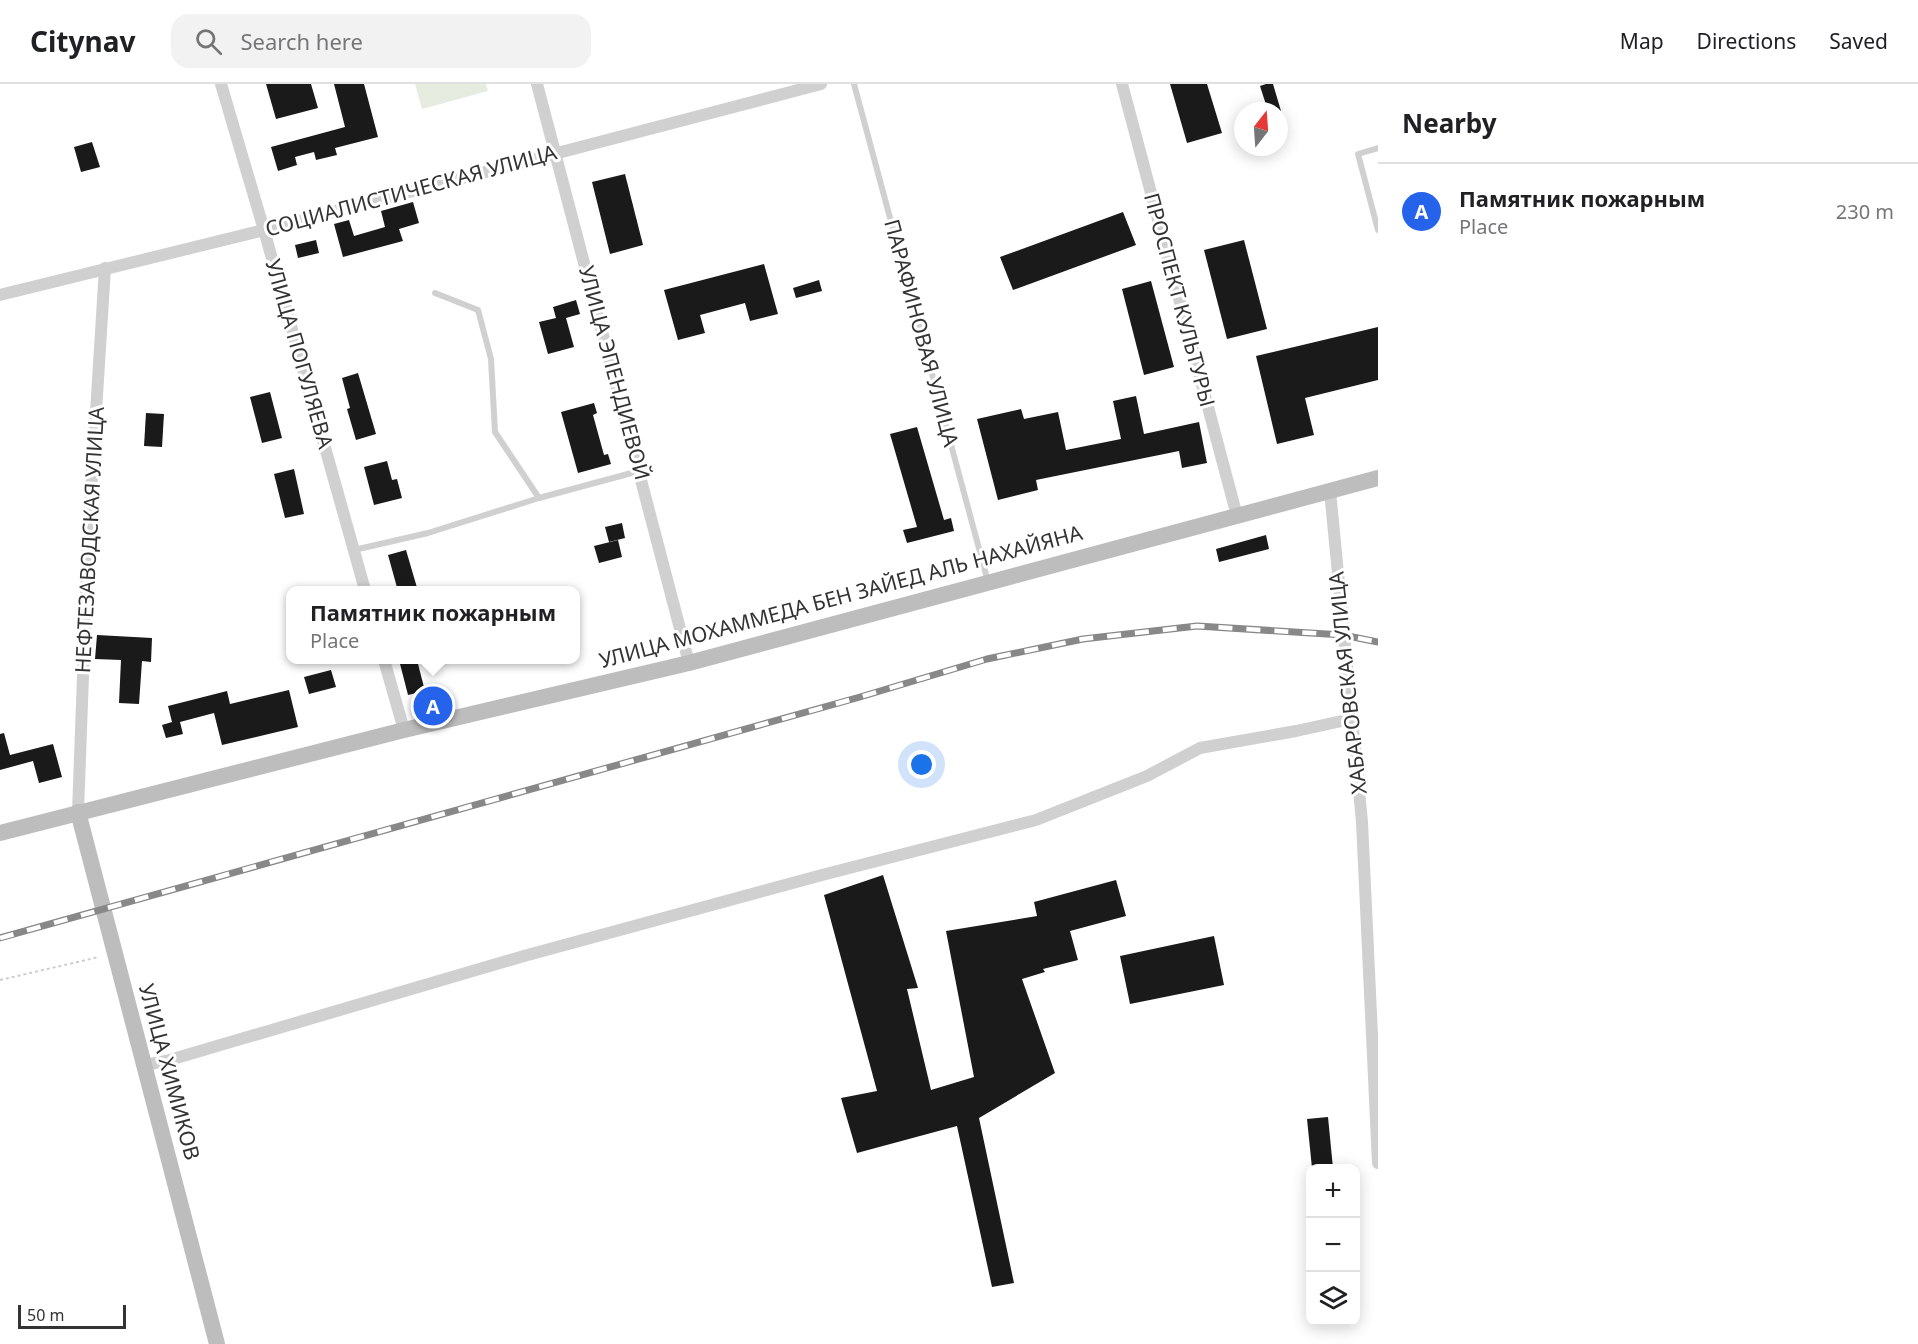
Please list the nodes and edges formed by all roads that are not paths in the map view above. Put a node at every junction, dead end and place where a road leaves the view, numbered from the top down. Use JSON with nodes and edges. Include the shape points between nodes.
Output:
{"nodes":[{"id":1,"x":221,"y":84,"type":"edge"},
{"id":2,"x":537,"y":84,"type":"edge"},
{"id":3,"x":821,"y":84,"type":"edge"},
{"id":4,"x":854,"y":84,"type":"edge"},
{"id":5,"x":1122,"y":84,"type":"edge"},
{"id":6,"x":1378,"y":148,"type":"edge"},
{"id":7,"x":556,"y":153,"type":"junction"},
{"id":8,"x":264,"y":230,"type":"junction"},
{"id":9,"x":1378,"y":230,"type":"edge"},
{"id":10,"x":105,"y":268,"type":"junction"},
{"id":11,"x":435,"y":293,"type":"dead end"},
{"id":12,"x":0,"y":295,"type":"edge"},
{"id":13,"x":640,"y":471,"type":"junction"},
{"id":14,"x":1378,"y":478,"type":"edge"},
{"id":15,"x":1330,"y":491,"type":"junction"},
{"id":16,"x":539,"y":498,"type":"junction"},
{"id":17,"x":1237,"y":516,"type":"junction"},
{"id":18,"x":354,"y":550,"type":"junction"},
{"id":19,"x":988,"y":582,"type":"junction"},
{"id":20,"x":364,"y":586,"type":"edge"},
{"id":21,"x":689,"y":663,"type":"junction"},
{"id":22,"x":385,"y":664,"type":"edge"},
{"id":23,"x":1351,"y":719,"type":"junction"},
{"id":24,"x":404,"y":730,"type":"junction"},
{"id":25,"x":78,"y":812,"type":"junction"},
{"id":26,"x":0,"y":833,"type":"edge"},
{"id":27,"x":145,"y":1065,"type":"junction"},
{"id":28,"x":1378,"y":1163,"type":"edge"},
{"id":29,"x":217,"y":1344,"type":"edge"}],
"edges":[{"from":1,"to":8,"type":"street","name":"УЛИЦА ПОГУЛЯЕВА"},
{"from":2,"to":7,"type":"street","name":"УЛИЦА ЭПЕНДИЕВОЙ"},
{"from":3,"to":7,"type":"street","name":"СОЦИАЛИСТИЧЕСКАЯ УЛИЦА"},
{"from":4,"to":19,"type":"lane","name":"ПАРАФИНОВАЯ УЛИЦА"},
{"from":5,"to":17,"type":"street","name":"ПРОСПЕКТ КУЛЬТУРЫ"},
{"from":6,"to":9,"type":"lane","via":[[1358,154]]},
{"from":7,"to":8,"type":"street","name":"СОЦИАЛИСТИЧЕСКАЯ УЛИЦА"},
{"from":7,"to":13,"type":"street","name":"УЛИЦА ЭПЕНДИЕВОЙ"},
{"from":8,"to":10,"type":"street","name":"СОЦИАЛИСТИЧЕСКАЯ УЛИЦА"},
{"from":8,"to":18,"type":"street","name":"УЛИЦА ПОГУЛЯЕВА"},
{"from":10,"to":12,"type":"street","name":"СОЦИАЛИСТИЧЕСКАЯ УЛИЦА"},
{"from":10,"to":25,"type":"street","name":"НЕФТЕЗАВОДСКАЯ УЛИЦА","via":[[88,540]]},
{"from":11,"to":16,"type":"lane","via":[[478,310],[491,359],[495,432]]},
{"from":13,"to":16,"type":"lane"},
{"from":13,"to":21,"type":"street","name":"УЛИЦА ЭПЕНДИЕВОЙ"},
{"from":14,"to":15,"type":"main road","name":"УЛИЦА МОХАММЕДА БЕН ЗАЙЕД АЛЬ НАХАЙЯНА"},
{"from":15,"to":17,"type":"main road","name":"УЛИЦА МОХАММЕДА БЕН ЗАЙЕД АЛЬ НАХАЙЯНА"},
{"from":15,"to":23,"type":"street","name":"ХАБАРОВСКАЯ УЛИЦА"},
{"from":16,"to":18,"type":"lane","via":[[428,533]]},
{"from":17,"to":19,"type":"main road","name":"УЛИЦА МОХАММЕДА БЕН ЗАЙЕД АЛЬ НАХАЙЯНА"},
{"from":18,"to":20,"type":"street","name":"УЛИЦА ПОГУЛЯЕВА"},
{"from":19,"to":21,"type":"main road","name":"УЛИЦА МОХАММЕДА БЕН ЗАЙЕД АЛЬ НАХАЙЯНА"},
{"from":21,"to":24,"type":"main road","name":"УЛИЦА МОХАММЕДА БЕН ЗАЙЕД АЛЬ НАХАЙЯНА"},
{"from":22,"to":24,"type":"street"},
{"from":23,"to":27,"type":"street","via":[[1200,748],[1147,776],[1036,820],[524,956]]},
{"from":23,"to":28,"type":"street","name":"ХАБАРОВСКАЯ УЛИЦА","via":[[1362,822]]},
{"from":24,"to":25,"type":"main road","name":"УЛИЦА МОХАММЕДА БЕН ЗАЙЕД АЛЬ НАХАЙЯНА"},
{"from":25,"to":26,"type":"main road","name":"УЛИЦА МОХАММЕДА БЕН ЗАЙЕД АЛЬ НАХАЙЯНА"},
{"from":25,"to":27,"type":"main road","name":"УЛИЦА ХИМИКОВ"},
{"from":27,"to":29,"type":"main road","name":"УЛИЦА ХИМИКОВ"}]}
